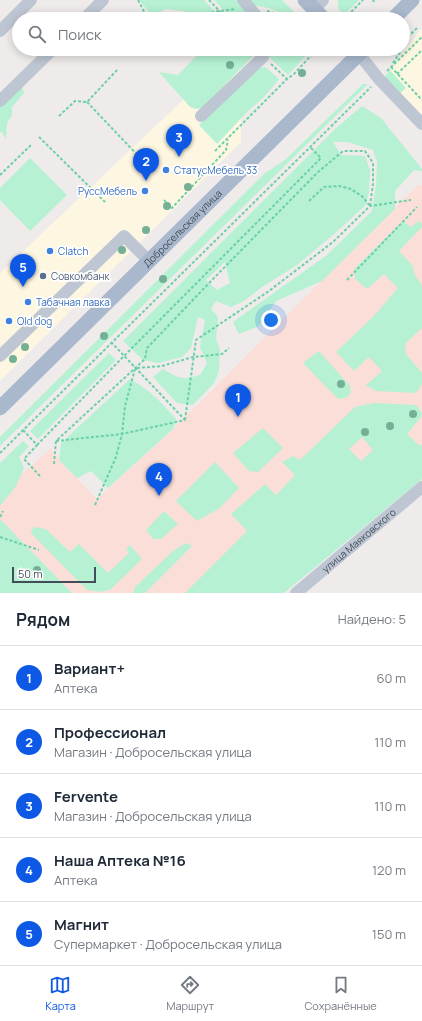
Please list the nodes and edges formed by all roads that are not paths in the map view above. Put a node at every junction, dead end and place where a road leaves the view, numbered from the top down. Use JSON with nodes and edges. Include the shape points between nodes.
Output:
{"nodes":[{"id":1,"x":30,"y":0,"type":"edge"},
{"id":2,"x":104,"y":0,"type":"edge"},
{"id":3,"x":412,"y":0,"type":"edge"},
{"id":4,"x":247,"y":4,"type":"edge"},
{"id":5,"x":18,"y":12,"type":"edge"},
{"id":6,"x":91,"y":12,"type":"edge"},
{"id":7,"x":253,"y":12,"type":"edge"},
{"id":8,"x":400,"y":12,"type":"edge"},
{"id":9,"x":12,"y":19,"type":"edge"},
{"id":10,"x":0,"y":31,"type":"edge"},
{"id":11,"x":46,"y":56,"type":"edge"},
{"id":12,"x":261,"y":56,"type":"edge"},
{"id":13,"x":354,"y":56,"type":"edge"},
{"id":14,"x":363,"y":56,"type":"edge"},
{"id":15,"x":0,"y":101,"type":"edge"},
{"id":16,"x":201,"y":116,"type":"dead end"},
{"id":17,"x":422,"y":124,"type":"edge"},
{"id":18,"x":149,"y":261,"type":"junction"},
{"id":19,"x":0,"y":356,"type":"edge"},
{"id":20,"x":0,"y":408,"type":"edge"},
{"id":21,"x":422,"y":487,"type":"edge"},
{"id":22,"x":296,"y":593,"type":"edge"}],
"edges":[{"from":1,"to":5,"type":"street"},
{"from":2,"to":6,"type":"street"},
{"from":3,"to":8,"type":"main road"},
{"from":4,"to":7,"type":"street"},
{"from":9,"to":10,"type":"street"},
{"from":11,"to":15,"type":"street"},
{"from":12,"to":16,"type":"street"},
{"from":13,"to":18,"type":"main road","name":"Добросельская улица"},
{"from":14,"to":17,"type":"street","via":[[379,79]]},
{"from":18,"to":19,"type":"street","via":[[124,236]]},
{"from":18,"to":20,"type":"main road","name":"Добросельская улица"},
{"from":21,"to":22,"type":"street","name":"улица Маяковского"}]}
